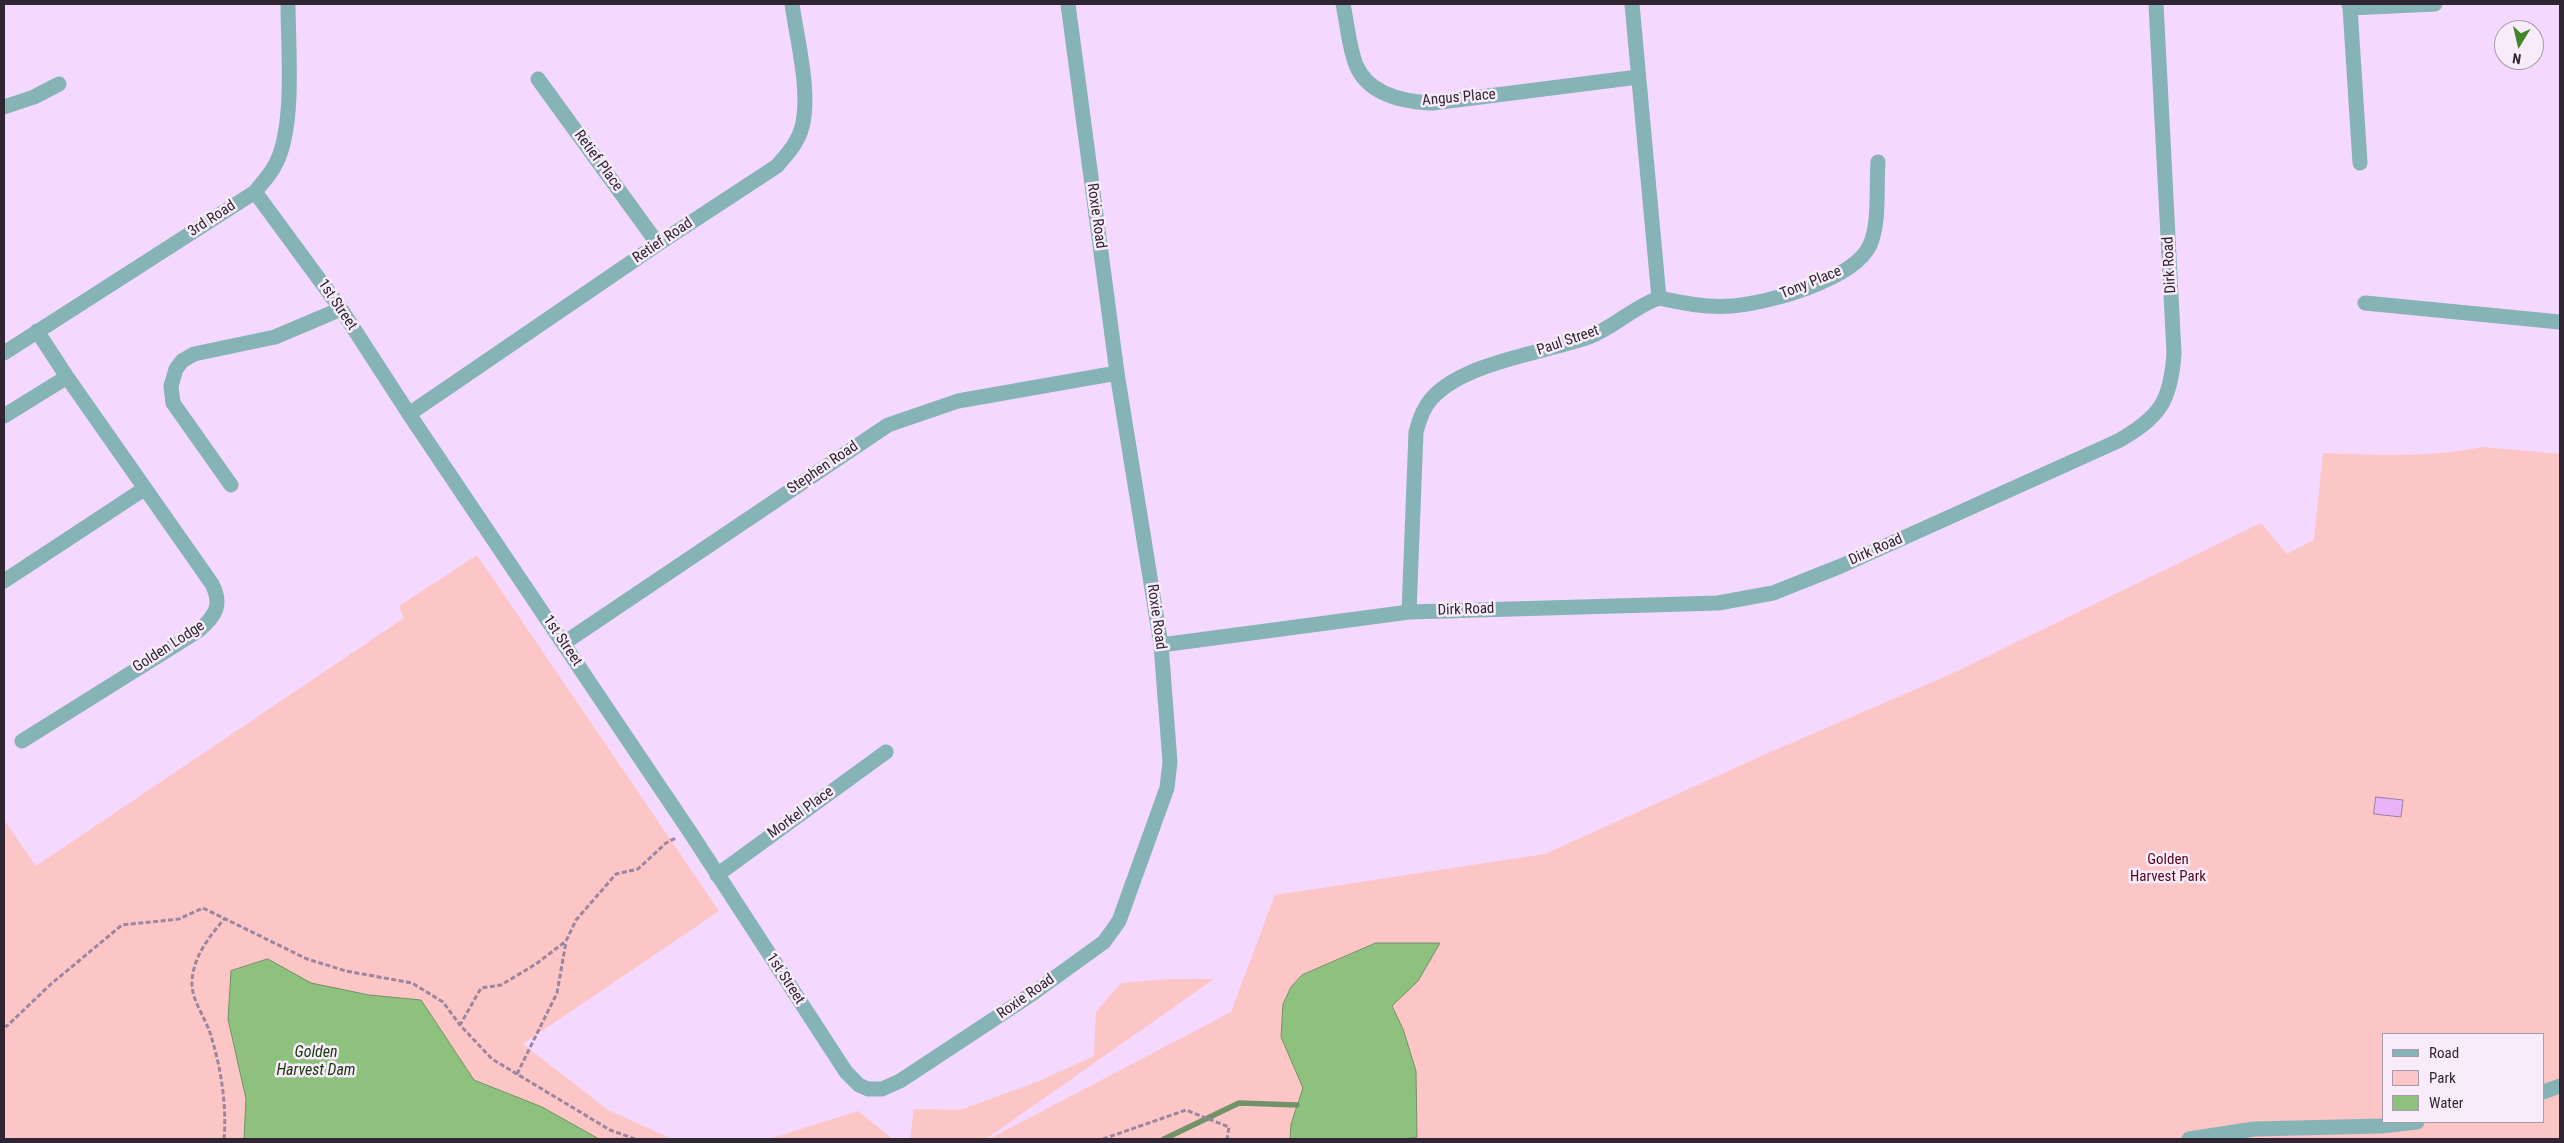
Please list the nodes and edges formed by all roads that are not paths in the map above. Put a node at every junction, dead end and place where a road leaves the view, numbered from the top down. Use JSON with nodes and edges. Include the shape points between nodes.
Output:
{"nodes":[{"id":1,"x":288,"y":4,"type":"edge"},
{"id":2,"x":792,"y":4,"type":"edge"},
{"id":3,"x":1068,"y":4,"type":"edge"},
{"id":4,"x":1343,"y":4,"type":"edge"},
{"id":5,"x":1632,"y":4,"type":"edge"},
{"id":6,"x":2156,"y":4,"type":"edge"},
{"id":7,"x":2436,"y":4,"type":"edge"},
{"id":8,"x":2349,"y":6,"type":"edge"},
{"id":9,"x":1638,"y":77,"type":"junction"},
{"id":10,"x":538,"y":79,"type":"dead end"},
{"id":11,"x":59,"y":84,"type":"dead end"},
{"id":12,"x":4,"y":107,"type":"edge"},
{"id":13,"x":1878,"y":162,"type":"dead end"},
{"id":14,"x":2360,"y":163,"type":"dead end"},
{"id":15,"x":255,"y":192,"type":"junction"},
{"id":16,"x":658,"y":244,"type":"junction"},
{"id":17,"x":1659,"y":298,"type":"junction"},
{"id":18,"x":2365,"y":303,"type":"dead end"},
{"id":19,"x":340,"y":309,"type":"junction"},
{"id":20,"x":2560,"y":322,"type":"edge"},
{"id":21,"x":37,"y":331,"type":"junction"},
{"id":22,"x":4,"y":353,"type":"edge"},
{"id":23,"x":1117,"y":373,"type":"junction"},
{"id":24,"x":66,"y":377,"type":"junction"},
{"id":25,"x":408,"y":414,"type":"junction"},
{"id":26,"x":4,"y":416,"type":"edge"},
{"id":27,"x":231,"y":485,"type":"dead end"},
{"id":28,"x":144,"y":489,"type":"junction"},
{"id":29,"x":4,"y":581,"type":"edge"},
{"id":30,"x":1409,"y":612,"type":"junction"},
{"id":31,"x":564,"y":643,"type":"junction"},
{"id":32,"x":1161,"y":645,"type":"junction"},
{"id":33,"x":22,"y":741,"type":"dead end"},
{"id":34,"x":886,"y":752,"type":"dead end"},
{"id":35,"x":717,"y":875,"type":"junction"},
{"id":36,"x":2560,"y":1086,"type":"edge"},
{"id":37,"x":868,"y":1089,"type":"joint"},
{"id":38,"x":2544,"y":1092,"type":"edge"},
{"id":39,"x":2408,"y":1123,"type":"edge"},
{"id":40,"x":2189,"y":1139,"type":"edge"}],
"edges":[{"from":1,"to":15,"type":"street","name":"3rd Road","via":[[284,141],[274,167]]},
{"from":2,"to":16,"type":"street","name":"Retief Road","via":[[805,105],[802,128],[792,148],[777,166]]},
{"from":3,"to":23,"type":"street","name":"Roxie Road"},
{"from":4,"to":9,"type":"street","name":"Angus Place","via":[[1357,66],[1385,94],[1408,102],[1433,103]]},
{"from":5,"to":9,"type":"street"},
{"from":6,"to":30,"type":"street","name":"Dirk Road","via":[[2174,353],[2172,376],[2162,404],[2144,426],[2118,441],[1850,562],[1773,593],[1718,603]]},
{"from":7,"to":8,"type":"street"},
{"from":8,"to":14,"type":"street"},
{"from":9,"to":17,"type":"street"},
{"from":10,"to":16,"type":"street","name":"Retief Place"},
{"from":11,"to":12,"type":"street"},
{"from":13,"to":17,"type":"street","name":"Tony Place","via":[[1874,234],[1866,253],[1853,266],[1805,288],[1750,304],[1696,306]]},
{"from":15,"to":19,"type":"street","name":"1st Street"},
{"from":15,"to":21,"type":"street","name":"3rd Road"},
{"from":16,"to":25,"type":"street","name":"Retief Road"},
{"from":17,"to":30,"type":"street","name":"Paul Street","via":[[1589,337],[1455,379],[1430,399],[1416,432]]},
{"from":18,"to":20,"type":"street"},
{"from":19,"to":25,"type":"street","name":"1st Street"},
{"from":19,"to":27,"type":"street","via":[[275,337],[194,354],[182,360],[176,369],[171,386],[173,403]]},
{"from":21,"to":22,"type":"street","name":"3rd Road"},
{"from":21,"to":24,"type":"street","name":"Golden Lodge"},
{"from":23,"to":31,"type":"street","name":"Stephen Road","via":[[958,401],[888,425]]},
{"from":23,"to":32,"type":"street","name":"Roxie Road"},
{"from":24,"to":26,"type":"street"},
{"from":24,"to":28,"type":"street","name":"Golden Lodge"},
{"from":25,"to":31,"type":"street","name":"1st Street"},
{"from":28,"to":29,"type":"street"},
{"from":28,"to":33,"type":"street","name":"Golden Lodge","via":[[212,584],[218,603],[214,617],[198,631]]},
{"from":30,"to":32,"type":"street","name":"Dirk Road"},
{"from":31,"to":35,"type":"street","name":"1st Street"},
{"from":32,"to":37,"type":"street","name":"Roxie Road","via":[[1170,762],[1166,788],[1119,921],[1104,942],[911,1075],[882,1089]]},
{"from":34,"to":35,"type":"street","name":"Morkel Place"},
{"from":35,"to":37,"type":"street","name":"1st Street","via":[[846,1072]]},
{"from":36,"to":38,"type":"street"},
{"from":39,"to":40,"type":"street","via":[[2254,1129]]}]}
